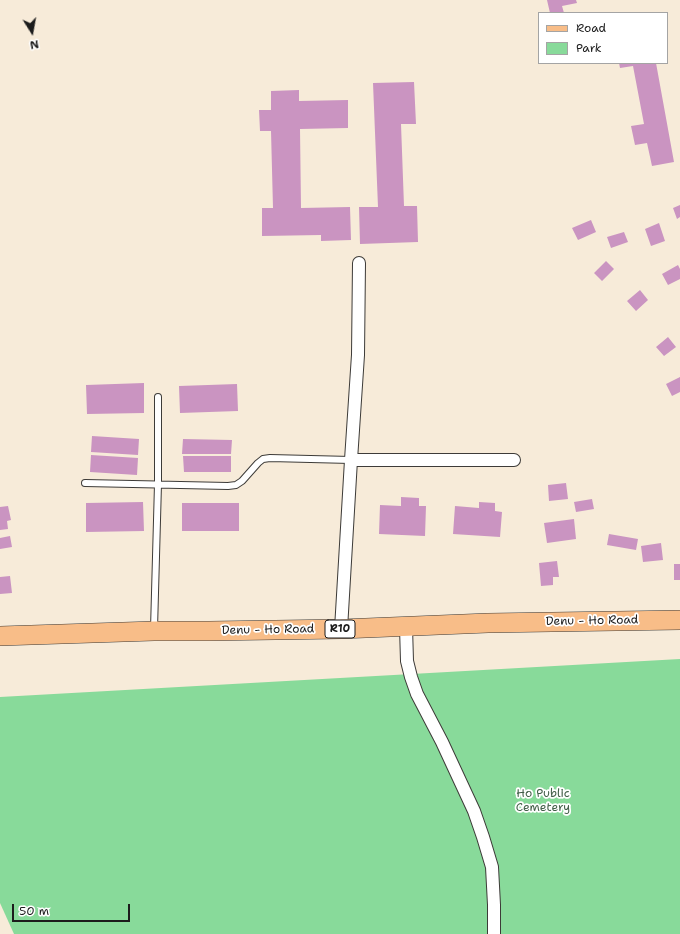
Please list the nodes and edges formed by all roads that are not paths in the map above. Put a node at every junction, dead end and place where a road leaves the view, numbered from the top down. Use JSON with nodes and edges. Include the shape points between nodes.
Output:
{"nodes":[{"id":1,"x":359,"y":263,"type":"dead end"},
{"id":2,"x":158,"y":397,"type":"dead end"},
{"id":3,"x":351,"y":460,"type":"junction"},
{"id":4,"x":514,"y":460,"type":"dead end"},
{"id":5,"x":85,"y":483,"type":"dead end"},
{"id":6,"x":158,"y":484,"type":"junction"},
{"id":7,"x":680,"y":620,"type":"edge"},
{"id":8,"x":406,"y":627,"type":"junction"},
{"id":9,"x":341,"y":629,"type":"junction"},
{"id":10,"x":154,"y":631,"type":"junction"},
{"id":11,"x":0,"y":636,"type":"edge"},
{"id":12,"x":494,"y":934,"type":"edge"}],
"edges":[{"from":1,"to":3,"type":"street","via":[[358,355]]},
{"from":2,"to":6,"type":"lane"},
{"from":3,"to":4,"type":"street"},
{"from":3,"to":6,"type":"lane","via":[[270,458],[263,459],[236,485]]},
{"from":3,"to":9,"type":"street"},
{"from":5,"to":6,"type":"lane"},
{"from":6,"to":10,"type":"lane"},
{"from":7,"to":8,"type":"main road","name":"Denu - Ho Road","number":"R10"},
{"from":8,"to":9,"type":"main road","name":"Denu - Ho Road","number":"R10"},
{"from":8,"to":12,"type":"street","via":[[407,661],[417,694],[474,811],[492,867]]},
{"from":9,"to":10,"type":"main road","name":"Denu - Ho Road","number":"R10"},
{"from":10,"to":11,"type":"main road","name":"Denu - Ho Road","number":"R10"}]}
